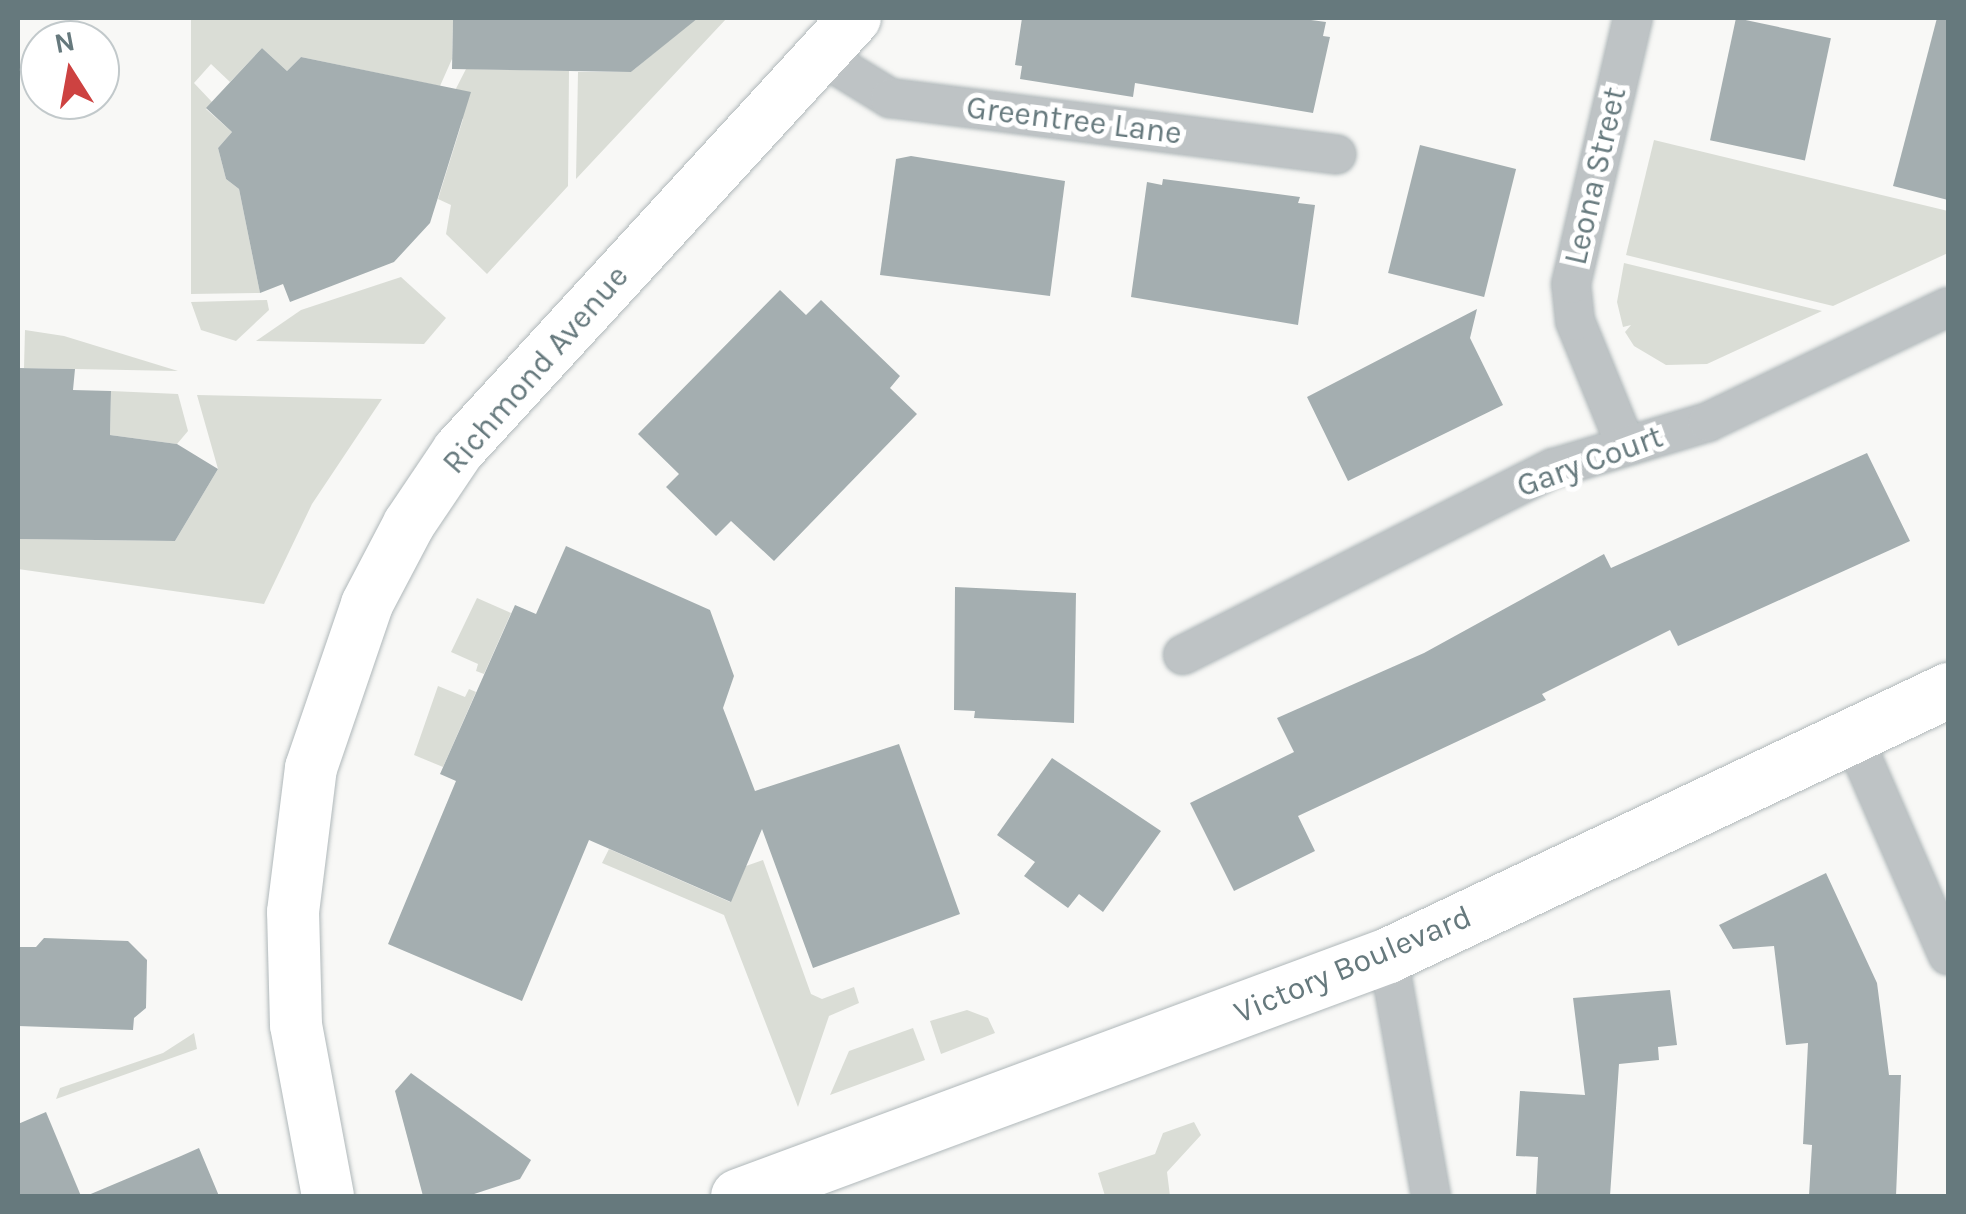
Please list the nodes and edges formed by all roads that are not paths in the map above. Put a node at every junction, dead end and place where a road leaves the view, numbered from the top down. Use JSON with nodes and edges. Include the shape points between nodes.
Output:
{"nodes":[{"id":1,"x":856,"y":18,"type":"edge"},
{"id":2,"x":1633,"y":18,"type":"edge"},
{"id":3,"x":823,"y":57,"type":"junction"},
{"id":4,"x":1336,"y":154,"type":"dead end"},
{"id":5,"x":1948,"y":307,"type":"edge"},
{"id":6,"x":1626,"y":446,"type":"junction"},
{"id":7,"x":1183,"y":654,"type":"dead end"},
{"id":8,"x":1948,"y":690,"type":"edge"},
{"id":9,"x":1853,"y":737,"type":"junction"},
{"id":10,"x":1388,"y":955,"type":"junction"},
{"id":11,"x":1948,"y":955,"type":"edge"},
{"id":12,"x":778,"y":1186,"type":"edge"},
{"id":13,"x":328,"y":1196,"type":"edge"},
{"id":14,"x":738,"y":1196,"type":"edge"},
{"id":15,"x":1431,"y":1196,"type":"edge"}],
"edges":[{"from":1,"to":3,"type":"main road","name":"Richmond Avenue"},
{"from":2,"to":6,"type":"street","name":"Leona Street","via":[[1571,284],[1575,321]]},
{"from":3,"to":4,"type":"street","name":"Greentree Lane","via":[[890,98]]},
{"from":3,"to":13,"type":"main road","name":"Richmond Avenue","via":[[458,452],[408,524],[367,604],[312,768],[293,912],[296,1025]]},
{"from":5,"to":6,"type":"street","name":"Gary Court","via":[[1708,422]]},
{"from":6,"to":7,"type":"street","name":"Gary Court","via":[[1554,468]]},
{"from":8,"to":9,"type":"main road","name":"Victory Boulevard"},
{"from":9,"to":10,"type":"main road","name":"Victory Boulevard"},
{"from":9,"to":11,"type":"street"},
{"from":10,"to":12,"type":"main road","name":"Victory Boulevard"},
{"from":10,"to":15,"type":"street"},
{"from":12,"to":14,"type":"main road","name":"Victory Boulevard"}]}
